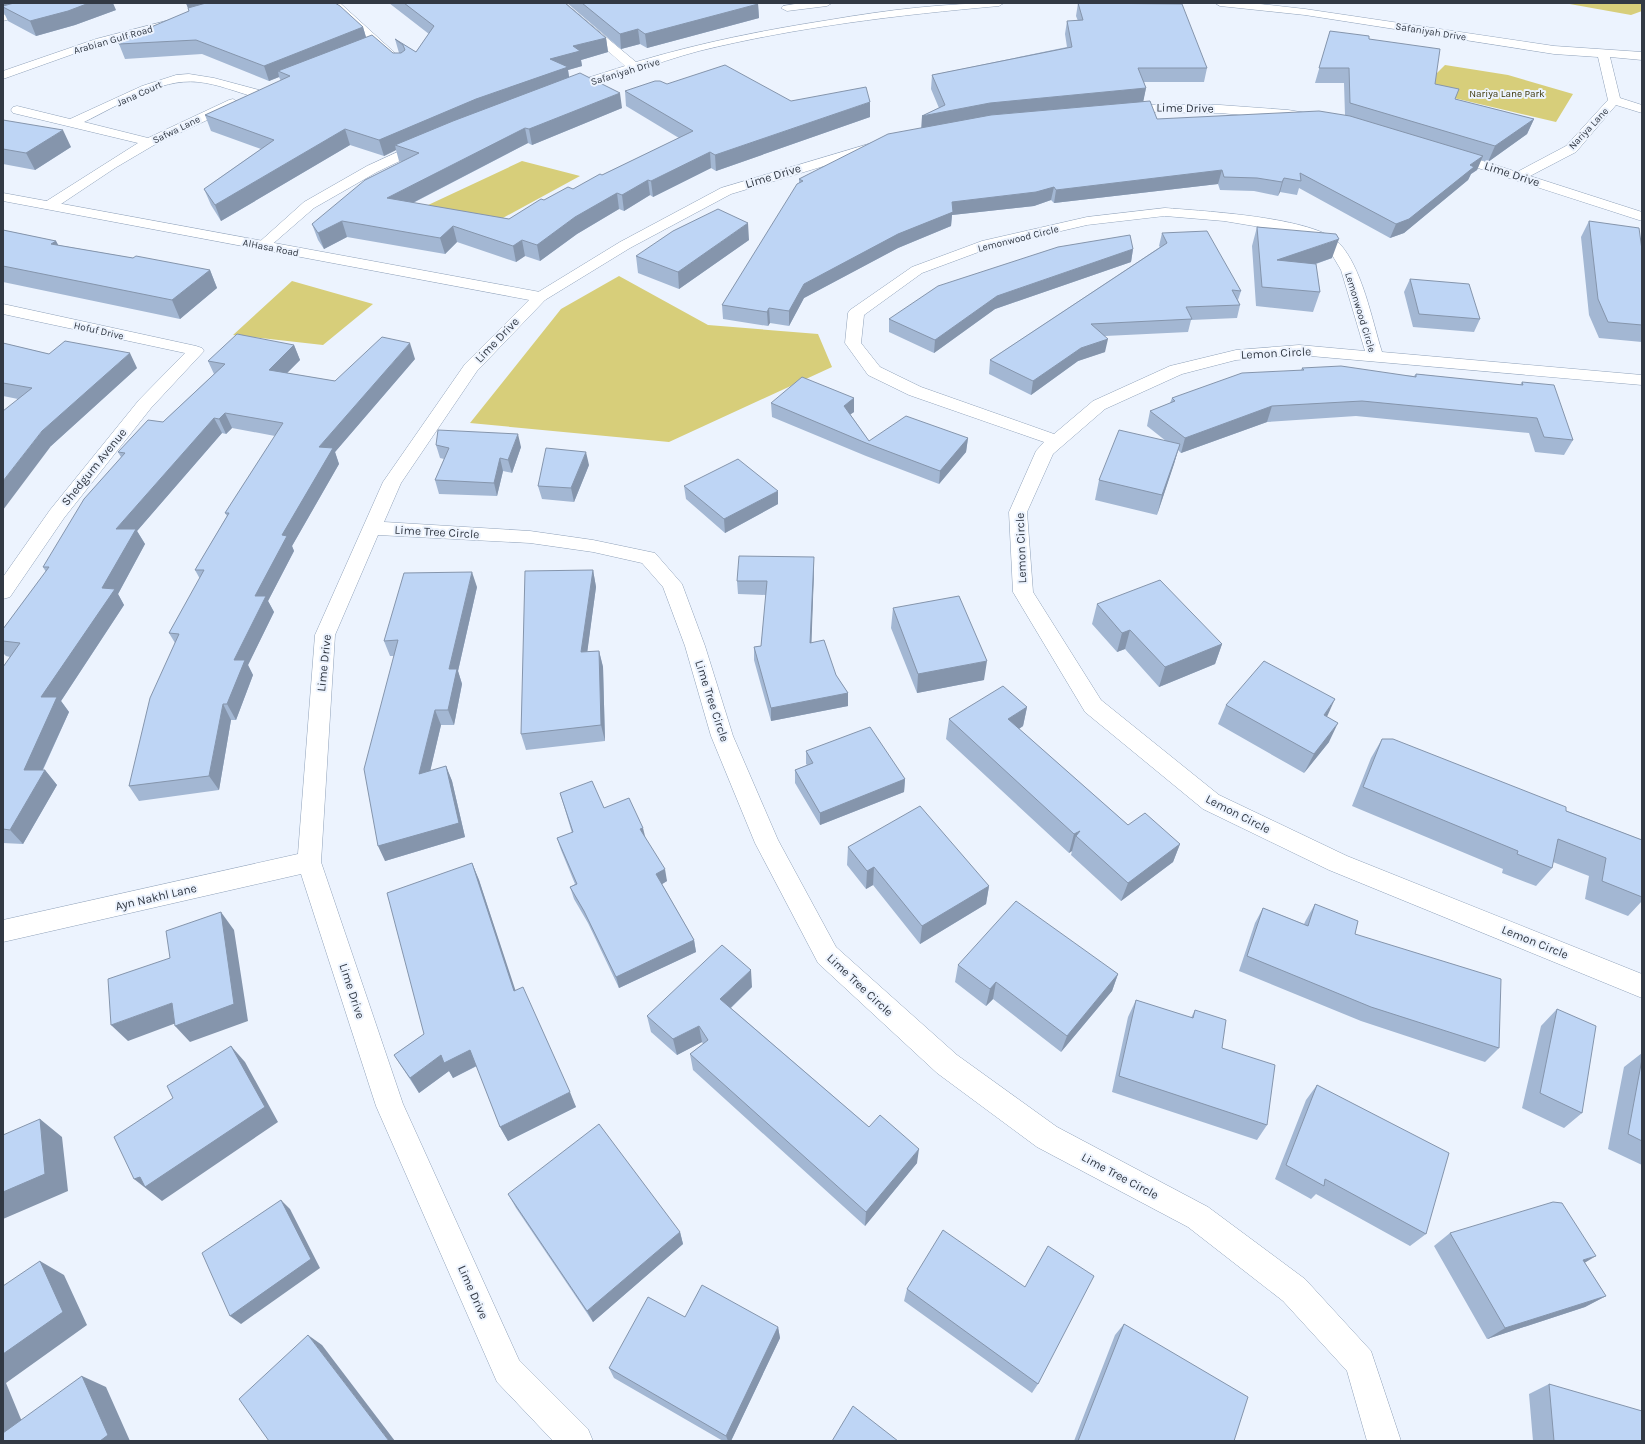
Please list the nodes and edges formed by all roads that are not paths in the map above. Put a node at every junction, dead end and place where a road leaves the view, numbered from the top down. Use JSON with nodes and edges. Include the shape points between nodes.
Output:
{"nodes":[{"id":1,"x":56,"y":3,"type":"edge"},
{"id":2,"x":332,"y":3,"type":"edge"},
{"id":3,"x":558,"y":3,"type":"edge"},
{"id":4,"x":827,"y":3,"type":"edge"},
{"id":5,"x":999,"y":3,"type":"edge"},
{"id":6,"x":1220,"y":3,"type":"edge"},
{"id":7,"x":933,"y":5,"type":"edge"},
{"id":8,"x":784,"y":6,"type":"edge"},
{"id":9,"x":3,"y":18,"type":"edge"},
{"id":10,"x":182,"y":20,"type":"edge"},
{"id":11,"x":809,"y":25,"type":"junction"},
{"id":12,"x":378,"y":43,"type":"junction"},
{"id":13,"x":364,"y":49,"type":"edge"},
{"id":14,"x":1603,"y":54,"type":"junction"},
{"id":15,"x":1642,"y":56,"type":"edge"},
{"id":16,"x":401,"y":64,"type":"edge"},
{"id":17,"x":634,"y":67,"type":"junction"},
{"id":18,"x":3,"y":75,"type":"edge"},
{"id":19,"x":270,"y":87,"type":"edge"},
{"id":20,"x":554,"y":92,"type":"edge"},
{"id":21,"x":255,"y":93,"type":"junction"},
{"id":22,"x":1614,"y":100,"type":"junction"},
{"id":23,"x":1642,"y":109,"type":"edge"},
{"id":24,"x":17,"y":110,"type":"dead end"},
{"id":25,"x":1103,"y":111,"type":"edge"},
{"id":26,"x":1326,"y":120,"type":"edge"},
{"id":27,"x":72,"y":124,"type":"junction"},
{"id":28,"x":437,"y":138,"type":"edge"},
{"id":29,"x":898,"y":140,"type":"edge"},
{"id":30,"x":150,"y":142,"type":"junction"},
{"id":31,"x":1432,"y":148,"type":"edge"},
{"id":32,"x":1519,"y":176,"type":"junction"},
{"id":33,"x":3,"y":196,"type":"edge"},
{"id":34,"x":50,"y":205,"type":"junction"},
{"id":35,"x":1642,"y":217,"type":"edge"},
{"id":36,"x":263,"y":245,"type":"junction"},
{"id":37,"x":540,"y":297,"type":"junction"},
{"id":38,"x":3,"y":308,"type":"edge"},
{"id":39,"x":196,"y":351,"type":"joint"},
{"id":40,"x":1375,"y":356,"type":"junction"},
{"id":41,"x":1642,"y":380,"type":"edge"},
{"id":42,"x":1051,"y":446,"type":"junction"},
{"id":43,"x":372,"y":528,"type":"junction"},
{"id":44,"x":3,"y":592,"type":"edge"},
{"id":45,"x":309,"y":862,"type":"junction"},
{"id":46,"x":3,"y":931,"type":"edge"},
{"id":47,"x":1642,"y":986,"type":"edge"},
{"id":48,"x":576,"y":1441,"type":"edge"},
{"id":49,"x":1384,"y":1441,"type":"edge"}],
"edges":[{"from":1,"to":9,"type":"street"},
{"from":2,"to":12,"type":"street"},
{"from":3,"to":17,"type":"street"},
{"from":4,"to":8,"type":"street"},
{"from":5,"to":7,"type":"street","name":"Safaniyah Drive"},
{"from":6,"to":14,"type":"street","name":"Safaniyah Drive","via":[[1305,12],[1554,50]]},
{"from":7,"to":11,"type":"street","name":"Safaniyah Drive"},
{"from":8,"to":11,"type":"street"},
{"from":10,"to":18,"type":"street","name":"Arabian Gulf Road","via":[[100,41]]},
{"from":11,"to":17,"type":"street","name":"Safaniyah Drive","via":[[698,48]]},
{"from":12,"to":13,"type":"street"},
{"from":12,"to":16,"type":"street"},
{"from":14,"to":15,"type":"street","name":"Safaniyah Drive"},
{"from":14,"to":22,"type":"street","name":"Nariya Lane"},
{"from":17,"to":20,"type":"street","name":"Safaniyah Drive"},
{"from":19,"to":21,"type":"street","name":"Safwa Lane"},
{"from":21,"to":27,"type":"street","name":"Jana Court","via":[[204,80],[174,79],[159,83]]},
{"from":21,"to":30,"type":"street","name":"Safwa Lane"},
{"from":22,"to":23,"type":"street"},
{"from":22,"to":32,"type":"street","name":"Nariya Lane","via":[[1571,149]]},
{"from":24,"to":27,"type":"street"},
{"from":25,"to":26,"type":"street","name":"Lime Drive","via":[[1134,108],[1220,109],[1288,114]]},
{"from":27,"to":30,"type":"street"},
{"from":28,"to":36,"type":"street","via":[[372,168],[309,205]]},
{"from":29,"to":37,"type":"street","name":"Lime Drive","via":[[726,190],[625,245]]},
{"from":30,"to":34,"type":"street","name":"Safwa Lane"},
{"from":31,"to":32,"type":"street","name":"Lime Drive"},
{"from":32,"to":35,"type":"street","name":"Lime Drive"},
{"from":33,"to":34,"type":"street","name":"AlHasa Road"},
{"from":34,"to":36,"type":"street","name":"AlHasa Road"},
{"from":36,"to":37,"type":"street","name":"AlHasa Road"},
{"from":37,"to":43,"type":"street","name":"Lime Drive","via":[[471,368],[392,482]]},
{"from":38,"to":39,"type":"street","name":"Hofuf Drive"},
{"from":39,"to":44,"type":"street","name":"Shedgum Avenue","via":[[145,404],[57,514]]},
{"from":40,"to":41,"type":"street","name":"Lemon Circle"},
{"from":40,"to":42,"type":"street","name":"Lemon Circle","via":[[1299,350],[1236,355],[1176,370],[1099,405]]},
{"from":40,"to":42,"type":"street","name":"Lemonwood Circle","via":[[1349,270],[1333,245],[1306,230],[1266,222],[1202,215],[1165,212],[1087,221],[987,244],[916,270],[856,313],[853,343],[874,371],[915,391],[1035,433]]},
{"from":42,"to":47,"type":"street","name":"Lemon Circle","via":[[1018,512],[1023,592],[1093,706],[1210,802],[1338,863]]},
{"from":43,"to":45,"type":"street","name":"Lime Drive","via":[[325,635]]},
{"from":43,"to":49,"type":"street","name":"Lime Tree Circle","via":[[530,537],[593,546],[648,558],[672,584],[695,646],[728,751],[767,843],[827,955],[947,1064],[1047,1137],[1198,1217],[1294,1290],[1360,1362]]},
{"from":45,"to":46,"type":"street","name":"Ayn Nakhl Lane"},
{"from":45,"to":48,"type":"street","name":"Lime Drive","via":[[390,1106],[508,1371]]}]}
